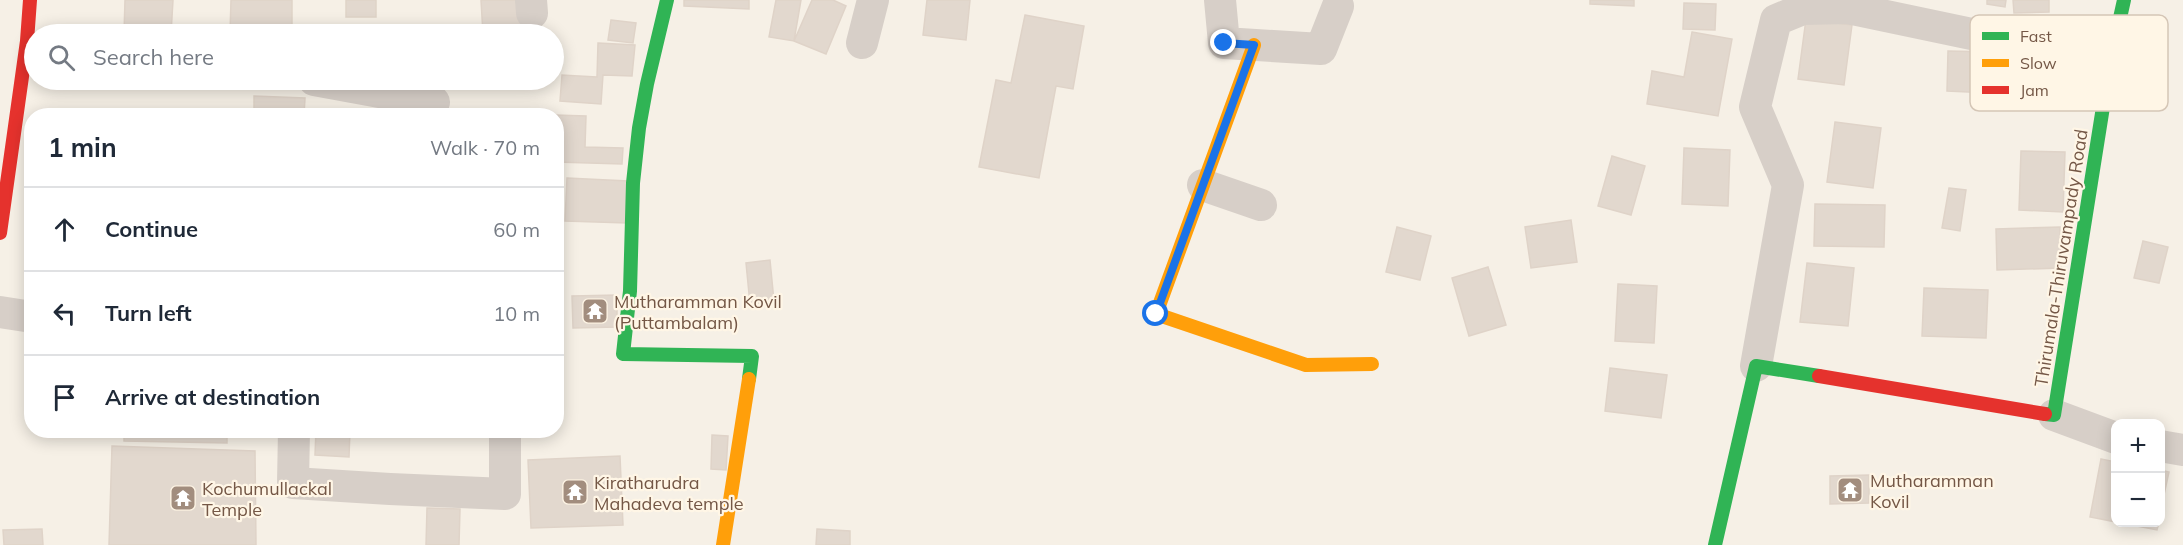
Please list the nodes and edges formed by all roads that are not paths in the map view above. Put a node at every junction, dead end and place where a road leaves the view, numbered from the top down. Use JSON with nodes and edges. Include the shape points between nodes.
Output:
{"nodes":[{"id":1,"x":30,"y":0,"type":"edge"},
{"id":2,"x":668,"y":0,"type":"edge"},
{"id":3,"x":873,"y":0,"type":"edge"},
{"id":4,"x":1220,"y":0,"type":"edge"},
{"id":5,"x":2124,"y":0,"type":"edge"},
{"id":6,"x":1848,"y":4,"type":"edge"},
{"id":7,"x":1338,"y":6,"type":"dead end"},
{"id":8,"x":2121,"y":15,"type":"edge"},
{"id":9,"x":31,"y":24,"type":"edge"},
{"id":10,"x":1970,"y":31,"type":"edge"},
{"id":11,"x":862,"y":43,"type":"dead end"},
{"id":12,"x":1254,"y":45,"type":"junction"},
{"id":13,"x":24,"y":85,"type":"edge"},
{"id":14,"x":369,"y":90,"type":"edge"},
{"id":15,"x":434,"y":102,"type":"dead end"},
{"id":16,"x":2102,"y":111,"type":"edge"},
{"id":17,"x":1203,"y":185,"type":"junction"},
{"id":18,"x":1261,"y":205,"type":"dead end"},
{"id":19,"x":0,"y":233,"type":"edge"},
{"id":20,"x":0,"y":312,"type":"edge"},
{"id":21,"x":24,"y":316,"type":"edge"},
{"id":22,"x":1372,"y":364,"type":"dead end"},
{"id":23,"x":1756,"y":366,"type":"junction"},
{"id":24,"x":2055,"y":415,"type":"junction"},
{"id":25,"x":2111,"y":436,"type":"edge"},
{"id":26,"x":294,"y":438,"type":"edge"},
{"id":27,"x":505,"y":438,"type":"edge"},
{"id":28,"x":2165,"y":447,"type":"edge"},
{"id":29,"x":2183,"y":450,"type":"edge"},
{"id":30,"x":723,"y":545,"type":"edge"},
{"id":31,"x":1715,"y":545,"type":"edge"}],
"edges":[{"from":1,"to":9,"type":"street"},
{"from":2,"to":30,"type":"street","via":[[639,128],[623,354],[752,356]]},
{"from":3,"to":11,"type":"street"},
{"from":4,"to":12,"type":"street","via":[[1224,43]]},
{"from":5,"to":8,"type":"street","name":"Thirumala-Thiruvampady Road"},
{"from":6,"to":10,"type":"street"},
{"from":6,"to":23,"type":"street","via":[[1803,9],[1776,20],[1755,107],[1788,185]]},
{"from":7,"to":12,"type":"street","via":[[1321,49]]},
{"from":12,"to":17,"type":"street"},
{"from":13,"to":19,"type":"street"},
{"from":14,"to":15,"type":"street"},
{"from":16,"to":24,"type":"street","name":"Thirumala-Thiruvampady Road"},
{"from":17,"to":18,"type":"street"},
{"from":17,"to":22,"type":"street","via":[[1156,314],[1305,365]]},
{"from":20,"to":21,"type":"street"},
{"from":23,"to":24,"type":"street"},
{"from":23,"to":31,"type":"street"},
{"from":24,"to":25,"type":"street"},
{"from":26,"to":27,"type":"street","via":[[293,483],[505,494]]},
{"from":28,"to":29,"type":"street"}]}
